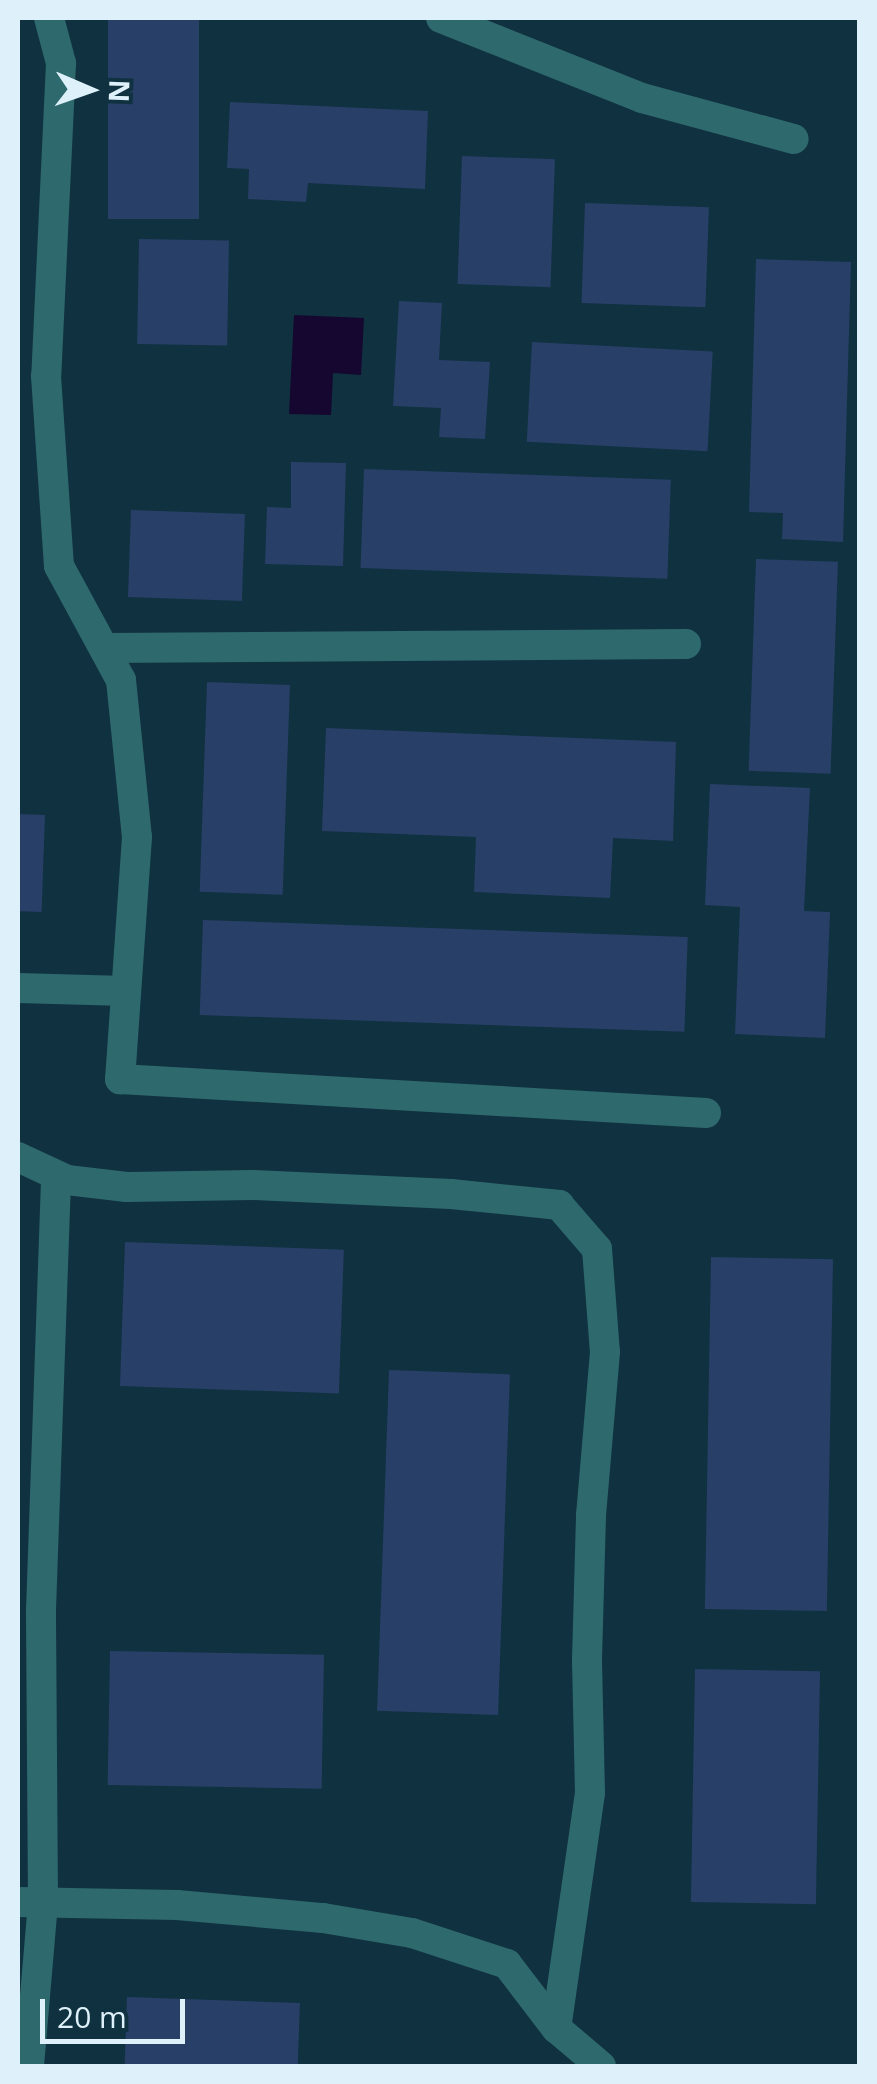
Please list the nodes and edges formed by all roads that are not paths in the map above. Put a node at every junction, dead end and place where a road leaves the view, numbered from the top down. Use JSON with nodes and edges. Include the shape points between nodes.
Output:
{"nodes":[{"id":1,"x":48,"y":18,"type":"edge"},
{"id":2,"x":441,"y":18,"type":"edge"},
{"id":3,"x":794,"y":139,"type":"dead end"},
{"id":4,"x":686,"y":644,"type":"dead end"},
{"id":5,"x":104,"y":648,"type":"junction"},
{"id":6,"x":18,"y":988,"type":"edge"},
{"id":7,"x":125,"y":991,"type":"junction"},
{"id":8,"x":706,"y":1113,"type":"dead end"},
{"id":9,"x":18,"y":1157,"type":"edge"},
{"id":10,"x":56,"y":1175,"type":"junction"},
{"id":11,"x":30,"y":1902,"type":"edge"},
{"id":12,"x":556,"y":2028,"type":"junction"},
{"id":13,"x":29,"y":2066,"type":"edge"},
{"id":14,"x":601,"y":2066,"type":"edge"}],
"edges":[{"from":1,"to":5,"type":"lane","via":[[61,63],[46,376],[59,566]]},
{"from":2,"to":3,"type":"lane","via":[[642,98]]},
{"from":4,"to":5,"type":"lane"},
{"from":5,"to":7,"type":"lane","via":[[121,680],[136,838]]},
{"from":6,"to":7,"type":"lane"},
{"from":7,"to":8,"type":"lane","via":[[120,1079]]},
{"from":9,"to":10,"type":"lane"},
{"from":10,"to":11,"type":"lane"},
{"from":10,"to":12,"type":"lane","via":[[127,1187],[253,1185],[560,1205],[597,1249],[605,1352],[591,1516],[590,1793]]},
{"from":11,"to":12,"type":"lane","via":[[195,1906],[412,1934],[507,1964]]},
{"from":11,"to":13,"type":"lane"},
{"from":12,"to":14,"type":"lane"}]}
